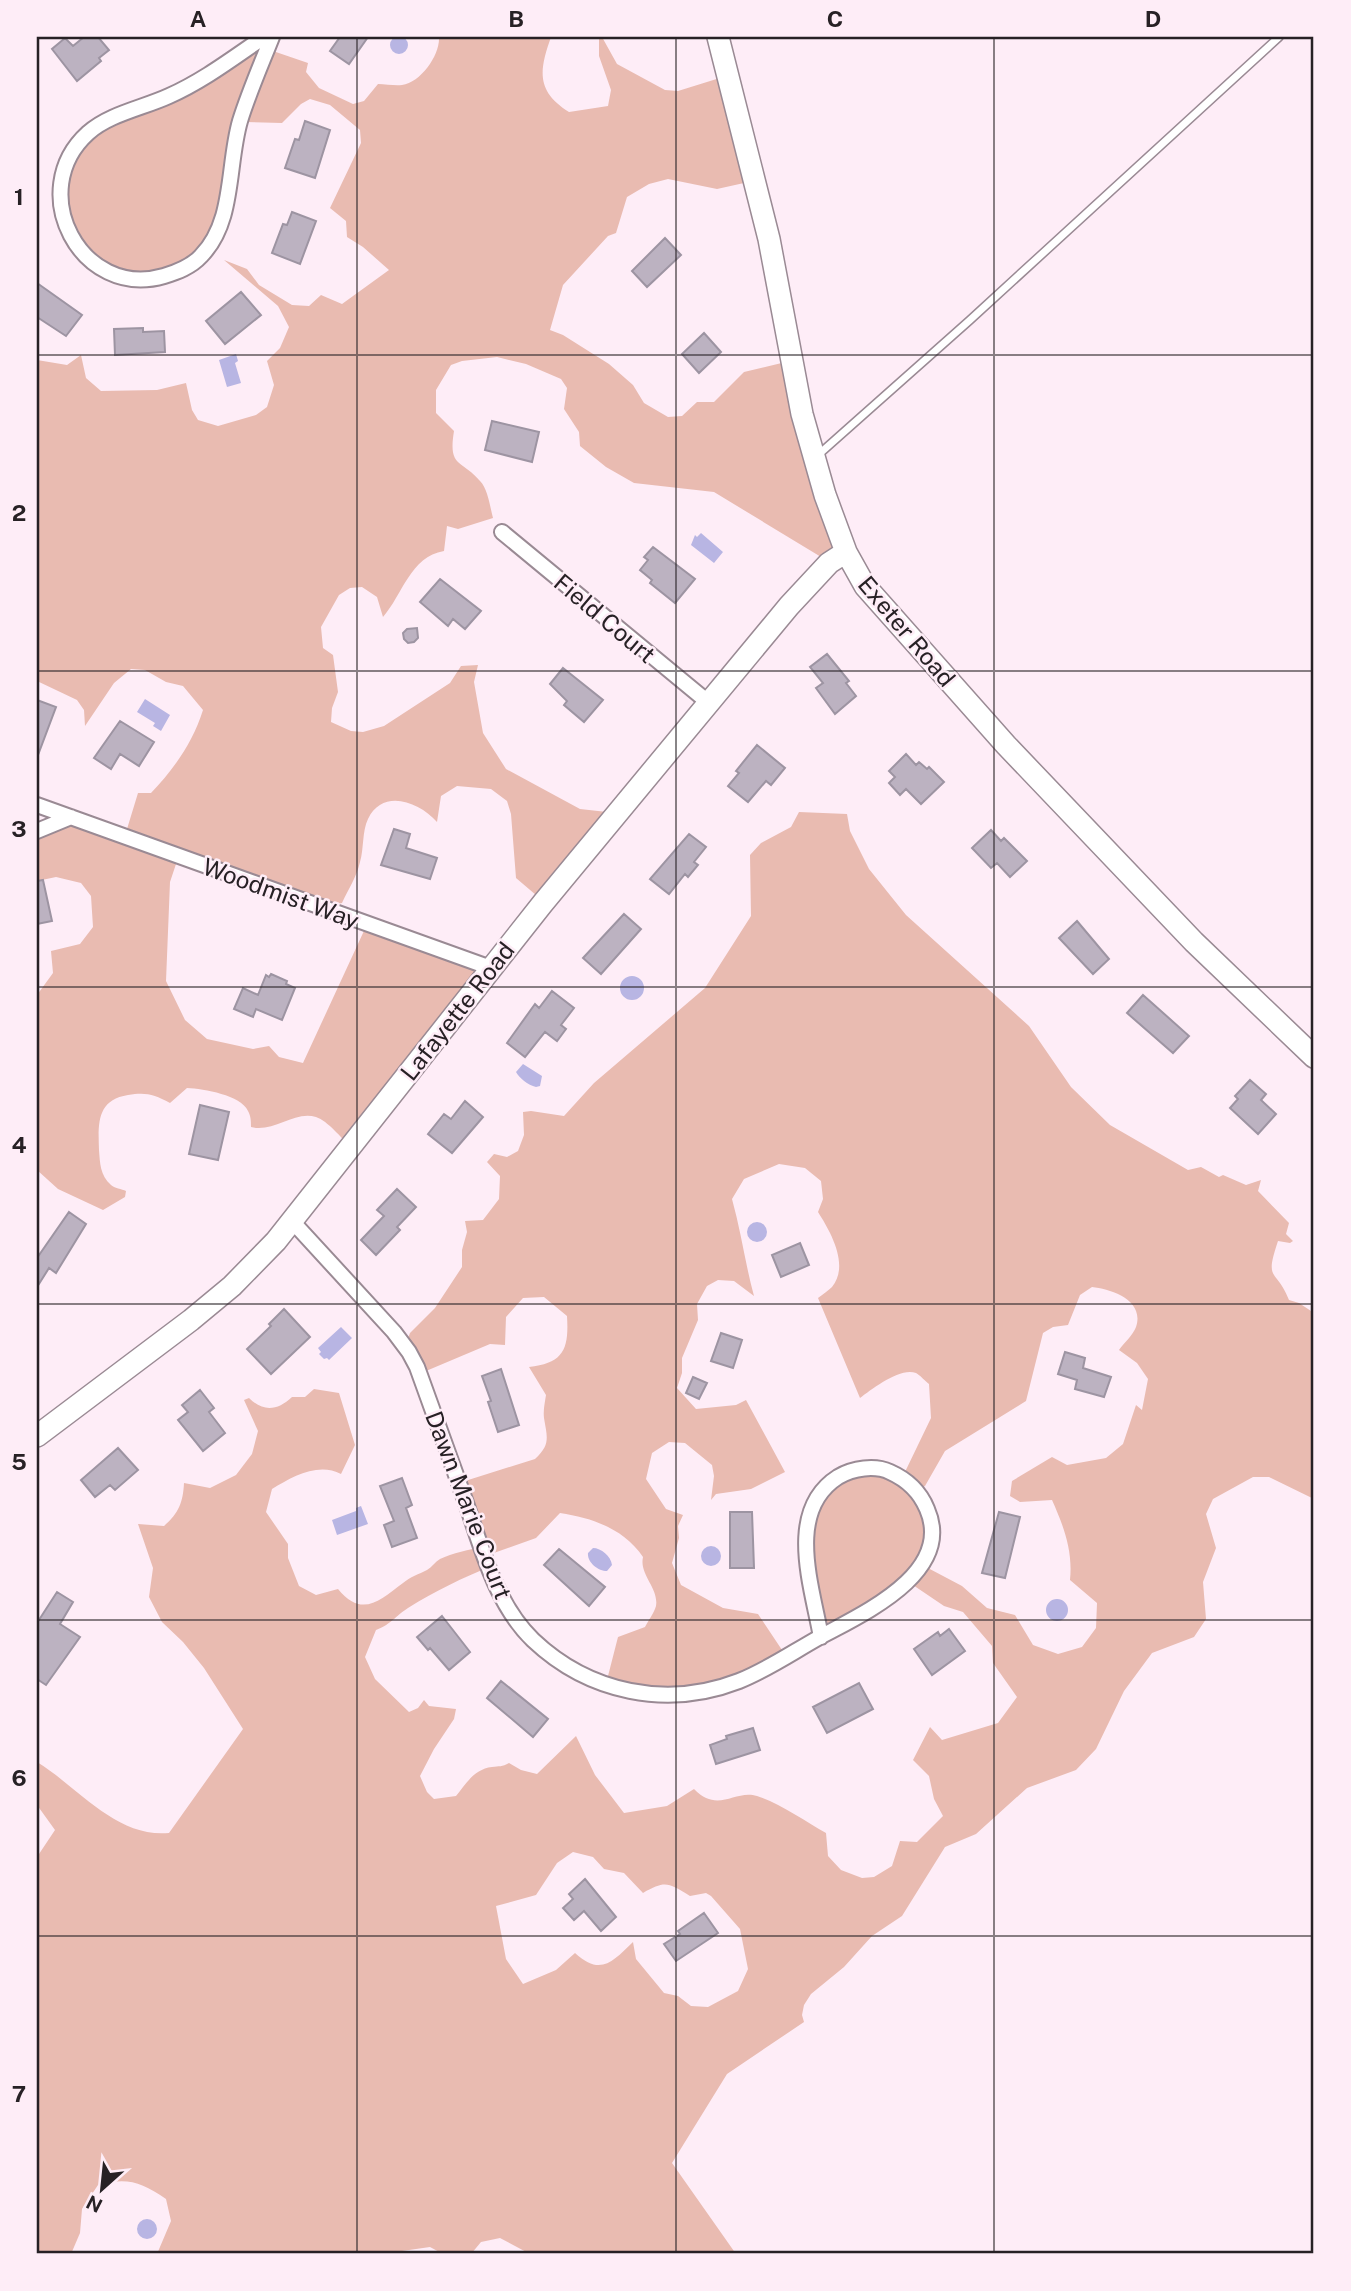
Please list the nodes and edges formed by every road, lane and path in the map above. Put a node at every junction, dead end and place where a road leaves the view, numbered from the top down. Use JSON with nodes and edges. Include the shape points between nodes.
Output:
{"nodes":[{"id":1,"x":264,"y":37,"type":"edge"},
{"id":2,"x":272,"y":37,"type":"edge"},
{"id":3,"x":718,"y":37,"type":"edge"},
{"id":4,"x":1279,"y":37,"type":"edge"},
{"id":5,"x":814,"y":459,"type":"junction"},
{"id":6,"x":502,"y":532,"type":"dead end"},
{"id":7,"x":846,"y":552,"type":"junction"},
{"id":8,"x":709,"y":704,"type":"junction"},
{"id":9,"x":37,"y":805,"type":"edge"},
{"id":10,"x":71,"y":817,"type":"junction"},
{"id":11,"x":37,"y":831,"type":"edge"},
{"id":12,"x":491,"y":968,"type":"junction"},
{"id":13,"x":1314,"y":1057,"type":"edge"},
{"id":14,"x":292,"y":1221,"type":"junction"},
{"id":15,"x":37,"y":1436,"type":"edge"},
{"id":16,"x":821,"y":1637,"type":"junction"}],
"edges":[{"from":1,"to":2,"type":"street","via":[[196,82],[88,133],[70,155],[61,180],[60,206],[67,231],[82,253],[102,269],[127,278],[153,279],[178,272],[200,258],[216,237],[226,210],[240,122]]},
{"from":3,"to":5,"type":"street","name":"Exeter Road","via":[[769,239]]},
{"from":4,"to":5,"type":"lane"},
{"from":5,"to":7,"type":"street","name":"Exeter Road"},
{"from":6,"to":8,"type":"street","name":"Field Court"},
{"from":7,"to":8,"type":"street","name":"Lafayette Road","via":[[829,563],[789,606]]},
{"from":7,"to":13,"type":"street","name":"Exeter Road","via":[[865,586],[997,735],[1194,942]]},
{"from":8,"to":12,"type":"street","name":"Lafayette Road"},
{"from":9,"to":10,"type":"street","name":"Woodmist Way"},
{"from":10,"to":11,"type":"street"},
{"from":10,"to":12,"type":"street","name":"Woodmist Way"},
{"from":12,"to":14,"type":"street","name":"Lafayette Road"},
{"from":14,"to":15,"type":"street","name":"Lafayette Road","via":[[223,1293]]},
{"from":14,"to":16,"type":"street","name":"Dawn Marie Court","via":[[409,1352],[494,1580],[516,1620],[548,1653],[607,1686],[674,1695],[741,1680]]},
{"from":16,"to":16,"type":"street","name":"Dawn Marie Court","via":[[898,1591],[925,1560],[932,1539],[922,1497],[907,1481],[887,1471],[866,1468],[844,1473],[826,1485],[813,1502],[806,1540]]}]}
